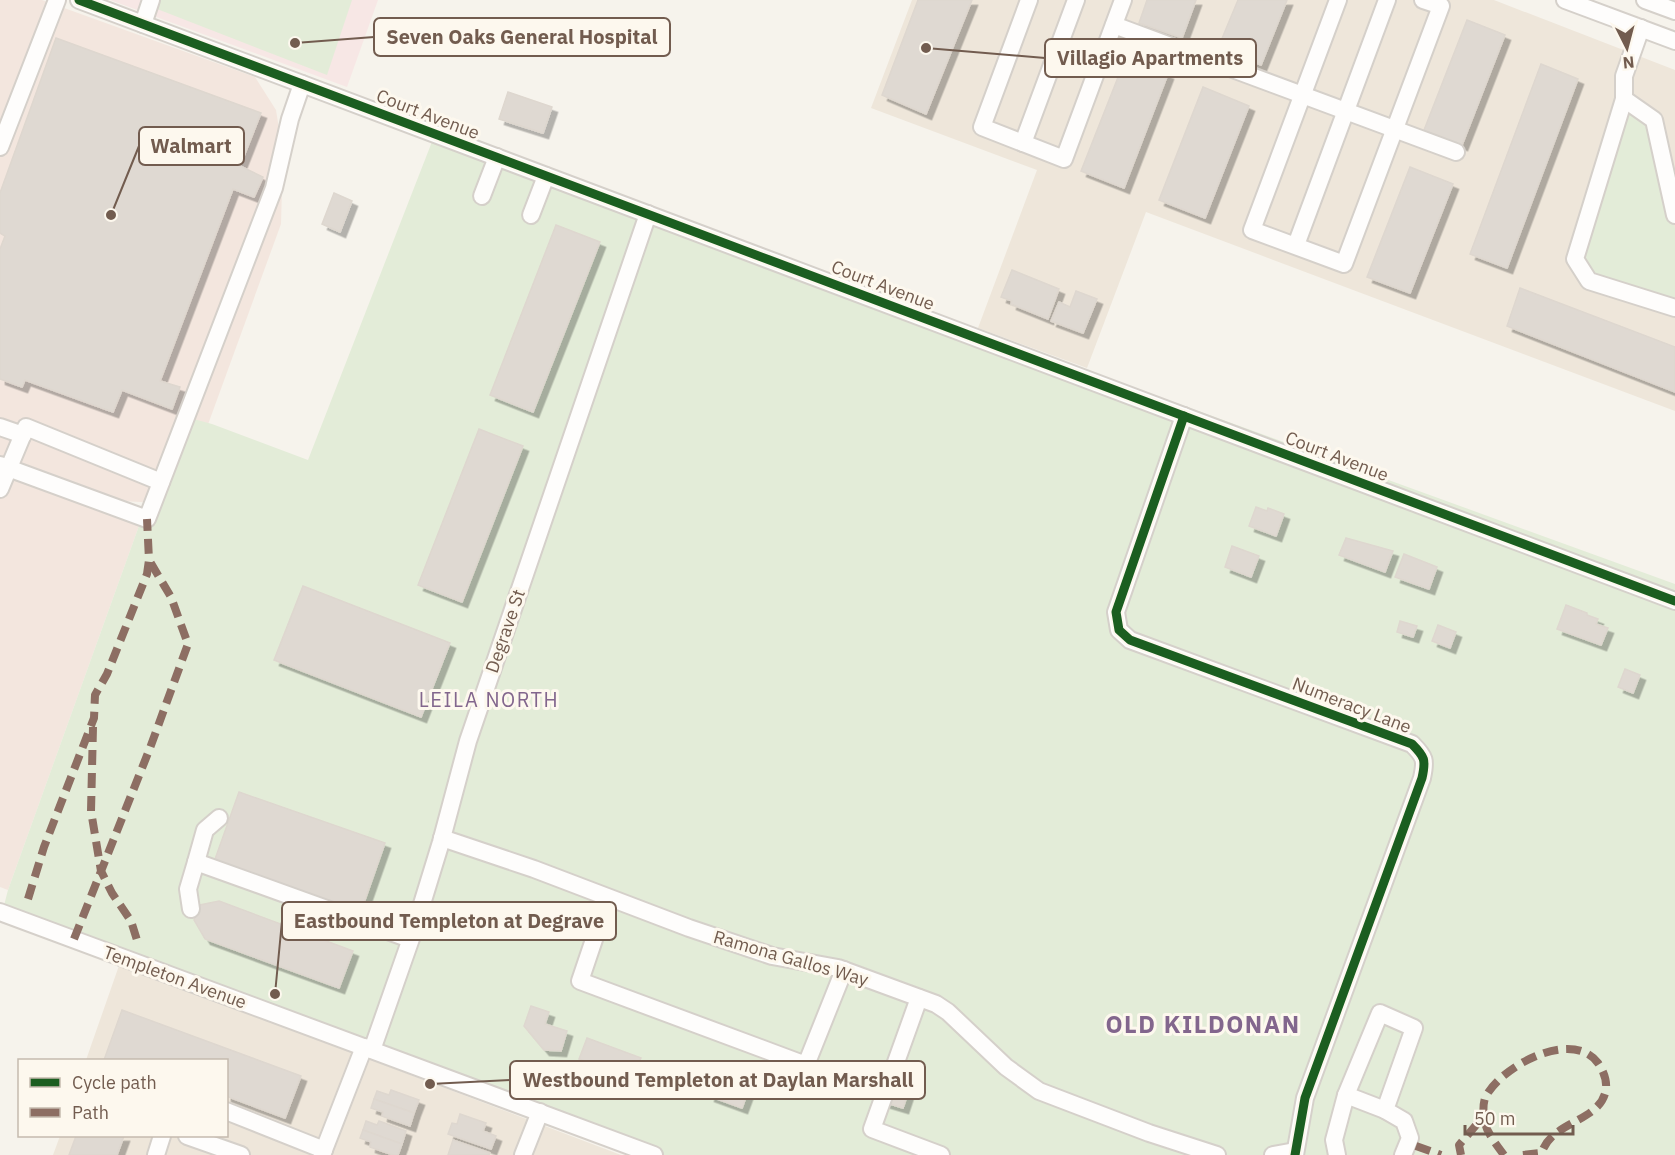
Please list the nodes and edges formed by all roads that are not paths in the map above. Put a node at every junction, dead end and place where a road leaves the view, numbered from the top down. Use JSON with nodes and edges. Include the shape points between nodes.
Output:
{"nodes":[{"id":1,"x":57,"y":0,"type":"edge"},
{"id":2,"x":78,"y":0,"type":"edge"},
{"id":3,"x":151,"y":0,"type":"edge"},
{"id":4,"x":1029,"y":0,"type":"edge"},
{"id":5,"x":1076,"y":0,"type":"edge"},
{"id":6,"x":1123,"y":0,"type":"edge"},
{"id":7,"x":1338,"y":0,"type":"edge"},
{"id":8,"x":1387,"y":0,"type":"edge"},
{"id":9,"x":1423,"y":0,"type":"edge"},
{"id":10,"x":1565,"y":0,"type":"edge"},
{"id":11,"x":1645,"y":0,"type":"edge"},
{"id":12,"x":1675,"y":11,"type":"edge"},
{"id":13,"x":143,"y":24,"type":"junction"},
{"id":14,"x":1114,"y":25,"type":"junction"},
{"id":15,"x":1641,"y":28,"type":"junction"},
{"id":16,"x":1675,"y":41,"type":"edge"},
{"id":17,"x":302,"y":84,"type":"junction"},
{"id":18,"x":1302,"y":94,"type":"junction"},
{"id":19,"x":1624,"y":99,"type":"junction"},
{"id":20,"x":1347,"y":111,"type":"junction"},
{"id":21,"x":1394,"y":129,"type":"junction"},
{"id":22,"x":1023,"y":143,"type":"junction"},
{"id":23,"x":0,"y":147,"type":"edge"},
{"id":24,"x":1456,"y":152,"type":"dead end"},
{"id":25,"x":497,"y":157,"type":"junction"},
{"id":26,"x":546,"y":176,"type":"junction"},
{"id":27,"x":482,"y":196,"type":"dead end"},
{"id":28,"x":648,"y":214,"type":"junction"},
{"id":29,"x":531,"y":215,"type":"dead end"},
{"id":30,"x":1675,"y":215,"type":"edge"},
{"id":31,"x":1296,"y":245,"type":"junction"},
{"id":32,"x":1675,"y":308,"type":"edge"},
{"id":33,"x":1184,"y":416,"type":"junction"},
{"id":34,"x":0,"y":427,"type":"edge"},
{"id":35,"x":23,"y":435,"type":"junction"},
{"id":36,"x":5,"y":467,"type":"edge"},
{"id":37,"x":162,"y":482,"type":"junction"},
{"id":38,"x":0,"y":489,"type":"edge"},
{"id":39,"x":1675,"y":601,"type":"edge"},
{"id":40,"x":219,"y":818,"type":"dead end"},
{"id":41,"x":442,"y":838,"type":"junction"},
{"id":42,"x":196,"y":862,"type":"junction"},
{"id":43,"x":608,"y":898,"type":"junction"},
{"id":44,"x":191,"y":909,"type":"dead end"},
{"id":45,"x":0,"y":912,"type":"edge"},
{"id":46,"x":410,"y":939,"type":"junction"},
{"id":47,"x":844,"y":970,"type":"junction"},
{"id":48,"x":919,"y":998,"type":"junction"},
{"id":49,"x":368,"y":1048,"type":"junction"},
{"id":50,"x":1346,"y":1095,"type":"junction"},
{"id":51,"x":1385,"y":1110,"type":"junction"},
{"id":52,"x":228,"y":1113,"type":"edge"},
{"id":53,"x":540,"y":1113,"type":"junction"},
{"id":54,"x":162,"y":1137,"type":"edge"},
{"id":55,"x":190,"y":1137,"type":"edge"},
{"id":56,"x":323,"y":1152,"type":"edge"},
{"id":57,"x":1295,"y":1153,"type":"edge"},
{"id":58,"x":156,"y":1155,"type":"edge"},
{"id":59,"x":241,"y":1155,"type":"edge"},
{"id":60,"x":523,"y":1155,"type":"edge"},
{"id":61,"x":654,"y":1155,"type":"edge"},
{"id":62,"x":941,"y":1155,"type":"edge"},
{"id":63,"x":1217,"y":1155,"type":"edge"},
{"id":64,"x":1273,"y":1155,"type":"edge"},
{"id":65,"x":1337,"y":1155,"type":"edge"},
{"id":66,"x":1403,"y":1155,"type":"edge"}],
"edges":[{"from":1,"to":23,"type":"street"},
{"from":2,"to":13,"type":"street","name":"Court Avenue"},
{"from":3,"to":13,"type":"street"},
{"from":4,"to":22,"type":"street","via":[[982,127]]},
{"from":5,"to":22,"type":"street"},
{"from":6,"to":14,"type":"street"},
{"from":7,"to":18,"type":"street"},
{"from":8,"to":20,"type":"street"},
{"from":9,"to":21,"type":"street","via":[[1441,6]]},
{"from":10,"to":15,"type":"street"},
{"from":11,"to":12,"type":"street"},
{"from":13,"to":17,"type":"street","name":"Court Avenue"},
{"from":14,"to":18,"type":"street"},
{"from":14,"to":22,"type":"street","via":[[1064,159]]},
{"from":15,"to":16,"type":"street"},
{"from":15,"to":19,"type":"street","via":[[1624,76]]},
{"from":17,"to":25,"type":"street","name":"Court Avenue"},
{"from":17,"to":37,"type":"street","via":[[274,189]]},
{"from":18,"to":20,"type":"street"},
{"from":18,"to":31,"type":"street","via":[[1252,230]]},
{"from":19,"to":30,"type":"street","via":[[1654,120]]},
{"from":19,"to":32,"type":"street","via":[[1575,259],[1589,281]]},
{"from":20,"to":21,"type":"street"},
{"from":20,"to":31,"type":"street"},
{"from":21,"to":24,"type":"street"},
{"from":21,"to":31,"type":"street","via":[[1344,264]]},
{"from":25,"to":26,"type":"street","name":"Court Avenue"},
{"from":25,"to":27,"type":"street"},
{"from":26,"to":28,"type":"street","name":"Court Avenue"},
{"from":26,"to":29,"type":"street"},
{"from":28,"to":33,"type":"street","name":"Court Avenue"},
{"from":28,"to":41,"type":"street","name":"Degrave St","via":[[468,741]]},
{"from":33,"to":39,"type":"street","name":"Court Avenue"},
{"from":33,"to":57,"type":"street","name":"Numeracy Lane","via":[[1116,612],[1119,630],[1130,640],[1412,744],[1425,761],[1305,1098]]},
{"from":34,"to":35,"type":"street"},
{"from":35,"to":36,"type":"street"},
{"from":35,"to":37,"type":"street","via":[[26,427]]},
{"from":36,"to":37,"type":"street","via":[[147,519]]},
{"from":36,"to":38,"type":"street"},
{"from":40,"to":42,"type":"street","via":[[205,830]]},
{"from":41,"to":43,"type":"street","name":"Ramona Gallos Way"},
{"from":41,"to":46,"type":"street","name":"Degrave St"},
{"from":42,"to":44,"type":"street","via":[[188,889]]},
{"from":42,"to":46,"type":"street"},
{"from":43,"to":47,"type":"street","name":"Ramona Gallos Way","via":[[772,956]]},
{"from":43,"to":47,"type":"street","via":[[580,981],[806,1065]]},
{"from":45,"to":49,"type":"street","name":"Templeton Avenue"},
{"from":46,"to":49,"type":"street","name":"Degrave St"},
{"from":47,"to":48,"type":"street","name":"Ramona Gallos Way"},
{"from":48,"to":62,"type":"street","via":[[872,1129]]},
{"from":48,"to":63,"type":"street","name":"Ramona Gallos Way","via":[[948,1012],[1006,1067],[1039,1091]]},
{"from":49,"to":53,"type":"street","name":"Templeton Avenue"},
{"from":49,"to":56,"type":"street","name":"Degrave St"},
{"from":50,"to":51,"type":"street"},
{"from":50,"to":51,"type":"street","via":[[1380,1013],[1414,1028]]},
{"from":50,"to":65,"type":"street","via":[[1334,1140]]},
{"from":51,"to":66,"type":"street","via":[[1404,1121],[1410,1138]]},
{"from":52,"to":56,"type":"street"},
{"from":53,"to":60,"type":"street"},
{"from":53,"to":61,"type":"street","name":"Templeton Avenue"},
{"from":54,"to":58,"type":"street"},
{"from":55,"to":59,"type":"street"},
{"from":57,"to":64,"type":"street"}]}
